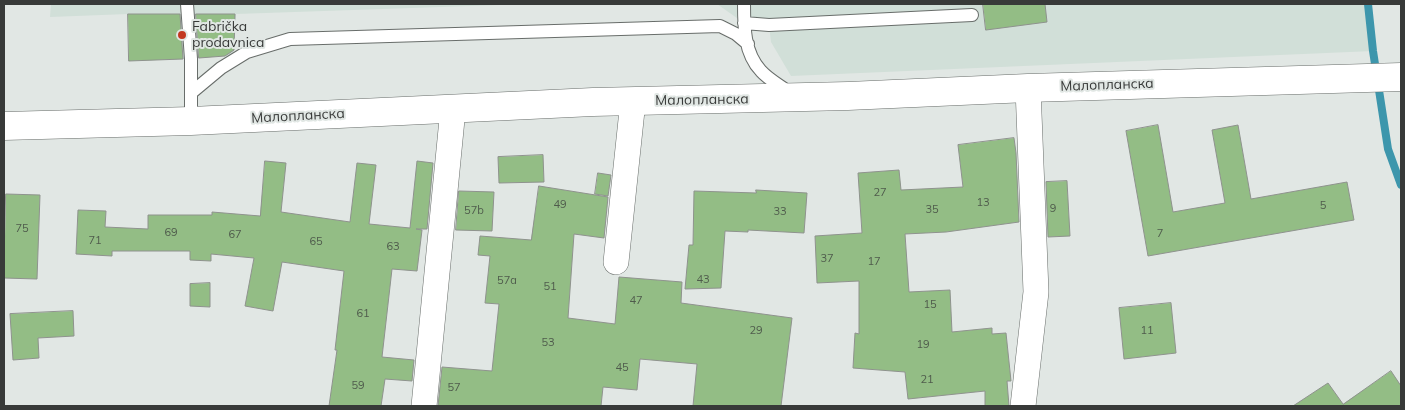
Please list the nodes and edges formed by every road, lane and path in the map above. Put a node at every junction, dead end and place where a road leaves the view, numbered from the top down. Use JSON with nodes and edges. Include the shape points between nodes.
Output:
{"nodes":[{"id":1,"x":188,"y":4,"type":"edge"},
{"id":2,"x":744,"y":4,"type":"edge"},
{"id":3,"x":972,"y":15,"type":"dead end"},
{"id":4,"x":744,"y":23,"type":"junction"},
{"id":5,"x":748,"y":44,"type":"junction"},
{"id":6,"x":1398,"y":77,"type":"edge"},
{"id":7,"x":1028,"y":88,"type":"junction"},
{"id":8,"x":191,"y":93,"type":"junction"},
{"id":9,"x":795,"y":98,"type":"junction"},
{"id":10,"x":633,"y":101,"type":"junction"},
{"id":11,"x":453,"y":109,"type":"junction"},
{"id":12,"x":192,"y":121,"type":"junction"},
{"id":13,"x":4,"y":126,"type":"edge"},
{"id":14,"x":616,"y":262,"type":"dead end"},
{"id":15,"x":424,"y":406,"type":"edge"},
{"id":16,"x":1023,"y":406,"type":"edge"}],
"edges":[{"from":1,"to":8,"type":"lane"},
{"from":2,"to":4,"type":"lane"},
{"from":3,"to":4,"type":"lane","via":[[769,25]]},
{"from":4,"to":5,"type":"lane"},
{"from":5,"to":8,"type":"lane","via":[[720,26],[290,39],[247,52]]},
{"from":5,"to":9,"type":"lane","via":[[750,55],[762,72]]},
{"from":6,"to":7,"type":"main road","name":"Малопланска"},
{"from":7,"to":9,"type":"main road","name":"Малопланска"},
{"from":7,"to":16,"type":"street","via":[[1036,292]]},
{"from":8,"to":12,"type":"lane"},
{"from":9,"to":10,"type":"main road","name":"Малопланска"},
{"from":10,"to":11,"type":"main road","name":"Малопланска"},
{"from":10,"to":14,"type":"street"},
{"from":11,"to":12,"type":"main road","name":"Малопланска"},
{"from":11,"to":15,"type":"street"},
{"from":12,"to":13,"type":"main road","name":"Малопланска"}]}
